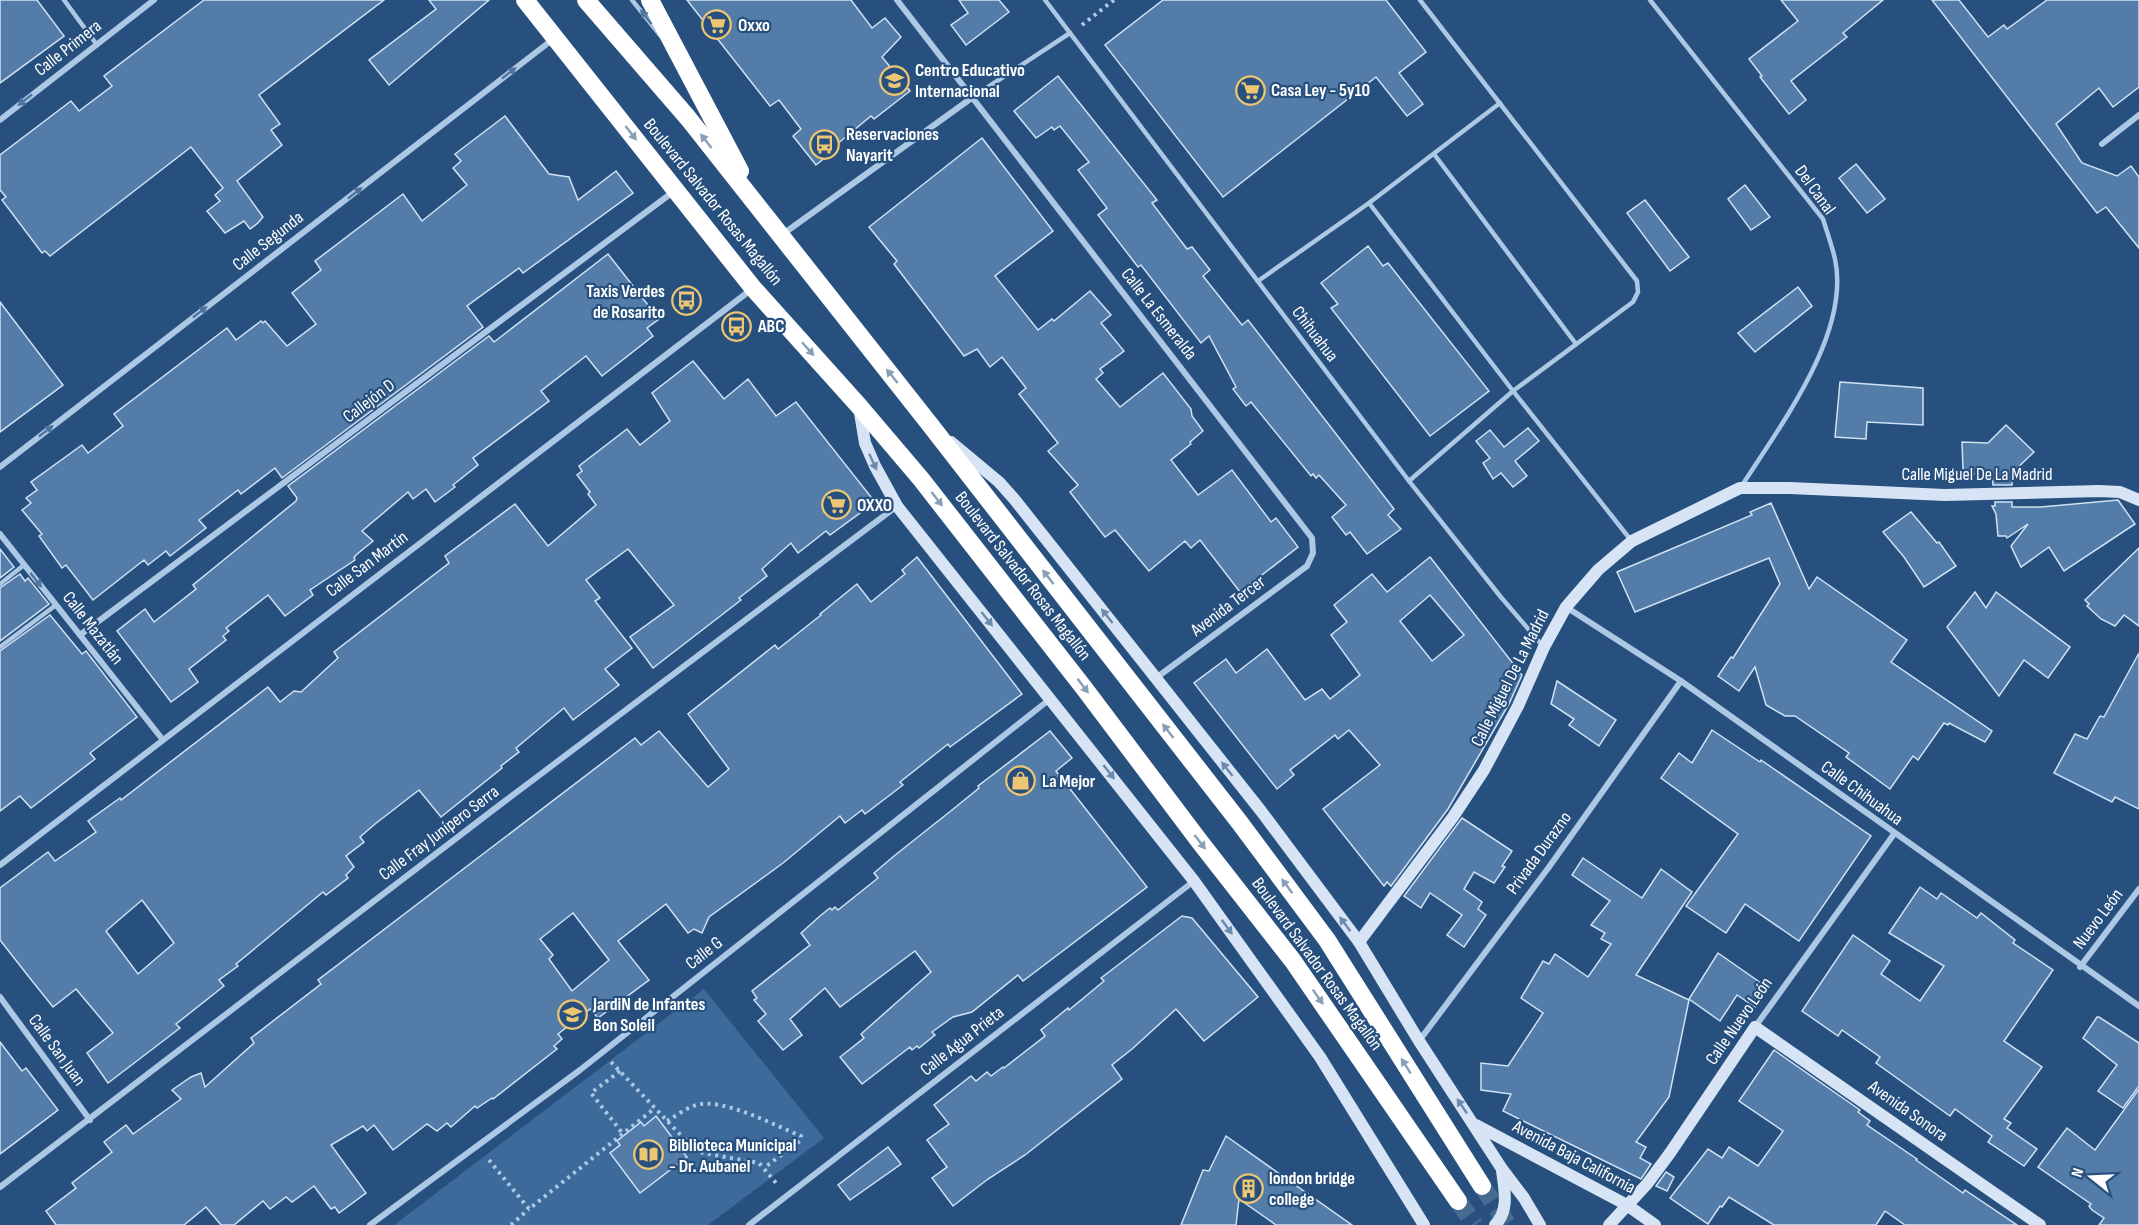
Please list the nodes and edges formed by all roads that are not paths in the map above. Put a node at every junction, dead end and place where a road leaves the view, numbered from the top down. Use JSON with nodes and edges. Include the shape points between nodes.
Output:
{"nodes":[{"id":1,"x":64,"y":0,"type":"edge"},
{"id":2,"x":154,"y":0,"type":"edge"},
{"id":3,"x":525,"y":0,"type":"edge"},
{"id":4,"x":586,"y":0,"type":"edge"},
{"id":5,"x":632,"y":0,"type":"edge"},
{"id":6,"x":650,"y":0,"type":"edge"},
{"id":7,"x":897,"y":0,"type":"edge"},
{"id":8,"x":1045,"y":0,"type":"edge"},
{"id":9,"x":1420,"y":0,"type":"edge"},
{"id":10,"x":1650,"y":0,"type":"edge"},
{"id":11,"x":1070,"y":33,"type":"junction"},
{"id":12,"x":555,"y":38,"type":"junction"},
{"id":13,"x":97,"y":45,"type":"junction"},
{"id":14,"x":686,"y":68,"type":"junction"},
{"id":15,"x":973,"y":97,"type":"junction"},
{"id":16,"x":1500,"y":104,"type":"junction"},
{"id":17,"x":2139,"y":115,"type":"edge"},
{"id":18,"x":0,"y":120,"type":"edge"},
{"id":19,"x":2102,"y":144,"type":"dead end"},
{"id":20,"x":1434,"y":154,"type":"junction"},
{"id":21,"x":676,"y":190,"type":"junction"},
{"id":22,"x":1369,"y":203,"type":"junction"},
{"id":23,"x":762,"y":213,"type":"junction"},
{"id":24,"x":780,"y":236,"type":"junction"},
{"id":25,"x":1258,"y":281,"type":"junction"},
{"id":26,"x":753,"y":288,"type":"junction"},
{"id":27,"x":1576,"y":344,"type":"junction"},
{"id":28,"x":1513,"y":391,"type":"junction"},
{"id":29,"x":859,"y":406,"type":"junction"},
{"id":30,"x":928,"y":422,"type":"junction"},
{"id":31,"x":0,"y":467,"type":"edge"},
{"id":32,"x":1409,"y":481,"type":"junction"},
{"id":33,"x":1740,"y":488,"type":"junction"},
{"id":34,"x":2139,"y":500,"type":"edge"},
{"id":35,"x":897,"y":506,"type":"junction"},
{"id":36,"x":0,"y":534,"type":"edge"},
{"id":37,"x":1632,"y":541,"type":"junction"},
{"id":38,"x":1313,"y":553,"type":"joint"},
{"id":39,"x":24,"y":565,"type":"junction"},
{"id":40,"x":0,"y":584,"type":"edge"},
{"id":41,"x":56,"y":605,"type":"junction"},
{"id":42,"x":1566,"y":607,"type":"junction"},
{"id":43,"x":80,"y":635,"type":"junction"},
{"id":44,"x":0,"y":647,"type":"edge"},
{"id":45,"x":1544,"y":647,"type":"junction"},
{"id":46,"x":1156,"y":678,"type":"junction"},
{"id":47,"x":1681,"y":681,"type":"junction"},
{"id":48,"x":1050,"y":698,"type":"junction"},
{"id":49,"x":163,"y":740,"type":"junction"},
{"id":50,"x":1894,"y":834,"type":"junction"},
{"id":51,"x":0,"y":865,"type":"edge"},
{"id":52,"x":1194,"y":881,"type":"junction"},
{"id":53,"x":2139,"y":889,"type":"edge"},
{"id":54,"x":1359,"y":942,"type":"junction"},
{"id":55,"x":2080,"y":967,"type":"junction"},
{"id":56,"x":0,"y":997,"type":"edge"},
{"id":57,"x":2139,"y":1006,"type":"edge"},
{"id":58,"x":1755,"y":1028,"type":"junction"},
{"id":59,"x":1419,"y":1041,"type":"junction"},
{"id":60,"x":90,"y":1120,"type":"junction"},
{"id":61,"x":1474,"y":1124,"type":"junction"},
{"id":62,"x":1502,"y":1168,"type":"junction"},
{"id":63,"x":1482,"y":1186,"type":"tunnel mouth"},
{"id":64,"x":0,"y":1187,"type":"edge"},
{"id":65,"x":1458,"y":1201,"type":"tunnel mouth"},
{"id":66,"x":1627,"y":1205,"type":"junction"},
{"id":67,"x":370,"y":1225,"type":"edge"},
{"id":68,"x":748,"y":1225,"type":"edge"},
{"id":69,"x":1424,"y":1225,"type":"edge"},
{"id":70,"x":1495,"y":1225,"type":"edge"},
{"id":71,"x":1540,"y":1225,"type":"edge"},
{"id":72,"x":1609,"y":1225,"type":"edge"},
{"id":73,"x":1655,"y":1225,"type":"edge"},
{"id":74,"x":2040,"y":1225,"type":"edge"}],
"edges":[{"from":1,"to":13,"type":"lane"},
{"from":2,"to":13,"type":"street","name":"Calle Primera"},
{"from":3,"to":12,"type":"highway","name":"Boulevard Salvador Rosas Magallón"},
{"from":23,"to":4,"type":"highway","name":"Boulevard Salvador Rosas Magallón","one_way":true,"via":[[688,118]]},
{"from":14,"to":5,"type":"lane","one_way":true},
{"from":6,"to":14,"type":"highway"},
{"from":7,"to":15,"type":"street"},
{"from":8,"to":11,"type":"lane","name":"Chihuahua"},
{"from":9,"to":16,"type":"lane"},
{"from":10,"to":33,"type":"lane","name":"Del Canal","via":[[1822,219],[1835,261],[1836,300],[1827,336],[1804,389]]},
{"from":11,"to":15,"type":"lane"},
{"from":11,"to":25,"type":"lane","name":"Chihuahua"},
{"from":12,"to":21,"type":"highway","name":"Boulevard Salvador Rosas Magallón","one_way":true},
{"from":31,"to":12,"type":"street","name":"Calle Segunda","one_way":true},
{"from":13,"to":18,"type":"street","name":"Calle Primera","one_way":true},
{"from":14,"to":23,"type":"highway"},
{"from":15,"to":24,"type":"street"},
{"from":15,"to":38,"type":"street","name":"Calle La Esmeralda","via":[[1312,538]]},
{"from":16,"to":20,"type":"lane"},
{"from":16,"to":27,"type":"lane","via":[[1637,281],[1638,292],[1633,302]]},
{"from":17,"to":19,"type":"street"},
{"from":20,"to":22,"type":"lane"},
{"from":20,"to":27,"type":"lane"},
{"from":21,"to":26,"type":"highway","name":"Boulevard Salvador Rosas Magallón"},
{"from":21,"to":43,"type":"street","name":"Callejón D"},
{"from":22,"to":25,"type":"lane"},
{"from":22,"to":28,"type":"lane"},
{"from":23,"to":24,"type":"highway","name":"Boulevard Salvador Rosas Magallón"},
{"from":30,"to":24,"type":"highway","name":"Boulevard Salvador Rosas Magallón","one_way":true},
{"from":25,"to":32,"type":"lane","name":"Chihuahua"},
{"from":26,"to":29,"type":"highway","name":"Boulevard Salvador Rosas Magallón","one_way":true},
{"from":26,"to":49,"type":"street","name":"Calle San Martín"},
{"from":27,"to":28,"type":"lane"},
{"from":28,"to":32,"type":"lane"},
{"from":28,"to":37,"type":"lane"},
{"from":29,"to":35,"type":"main road","one_way":true,"via":[[865,443]]},
{"from":29,"to":65,"type":"highway","name":"Boulevard Salvador Rosas Magallón","one_way":true,"via":[[921,479],[1293,961]]},
{"from":46,"to":30,"type":"main road","one_way":true,"via":[[1010,494]]},
{"from":63,"to":30,"type":"highway","name":"Boulevard Salvador Rosas Magallón","one_way":true,"via":[[1327,940]]},
{"from":32,"to":45,"type":"lane","name":"Chihuahua"},
{"from":33,"to":34,"type":"main road","name":"Calle Miguel De La Madrid","via":[[1945,495],[2099,491],[2120,492]]},
{"from":33,"to":37,"type":"main road","name":"Calle Miguel De La Madrid"},
{"from":35,"to":48,"type":"main road","one_way":true},
{"from":35,"to":60,"type":"street","name":"Calle Fray Junípero Serra"},
{"from":36,"to":39,"type":"street","name":"Calle Mazatlán"},
{"from":37,"to":42,"type":"main road","name":"Calle Miguel De La Madrid","via":[[1598,570]]},
{"from":38,"to":46,"type":"street","name":"Avenida Tercer","via":[[1307,566]]},
{"from":39,"to":40,"type":"lane"},
{"from":39,"to":41,"type":"street","name":"Calle Mazatlán","one_way":true},
{"from":41,"to":43,"type":"street","name":"Calle Mazatlán"},
{"from":41,"to":44,"type":"lane"},
{"from":42,"to":45,"type":"main road","name":"Calle Miguel De La Madrid"},
{"from":42,"to":47,"type":"street","name":"Calle Chihuahua"},
{"from":43,"to":49,"type":"street","name":"Calle Mazatlán"},
{"from":45,"to":54,"type":"main road","name":"Calle Miguel De La Madrid","via":[[1484,770],[1453,818]]},
{"from":54,"to":46,"type":"main road","one_way":true},
{"from":47,"to":50,"type":"street","name":"Calle Chihuahua"},
{"from":47,"to":59,"type":"street","name":"Privada Durazno"},
{"from":48,"to":52,"type":"main road","one_way":true},
{"from":48,"to":67,"type":"street","name":"Calle G","via":[[602,1053]]},
{"from":49,"to":51,"type":"street","name":"Calle San Martín"},
{"from":50,"to":55,"type":"street","name":"Calle Chihuahua"},
{"from":50,"to":58,"type":"street","name":"Calle Nuevo León"},
{"from":52,"to":68,"type":"street","name":"Calle Agua Prieta"},
{"from":52,"to":69,"type":"main road","one_way":true,"via":[[1320,1057]]},
{"from":53,"to":55,"type":"street","name":"Nuevo León"},
{"from":54,"to":59,"type":"main road"},
{"from":55,"to":57,"type":"street","name":"Calle Chihuahua"},
{"from":56,"to":60,"type":"street","name":"Calle San Juan"},
{"from":58,"to":66,"type":"main road","name":"Calle Nuevo León","via":[[1670,1154]]},
{"from":58,"to":74,"type":"main road","name":"Avenida Sonora"},
{"from":61,"to":59,"type":"main road","one_way":true},
{"from":60,"to":64,"type":"street","name":"Calle Fray Junípero Serra"},
{"from":61,"to":62,"type":"main road"},
{"from":61,"to":66,"type":"main road","name":"Avenida Baja California"},
{"from":62,"to":70,"type":"main road","via":[[1506,1202]]},
{"from":62,"to":71,"type":"main road"},
{"from":66,"to":72,"type":"main road","name":"Calle Nuevo León"},
{"from":66,"to":73,"type":"main road","name":"Avenida Baja California"}]}
